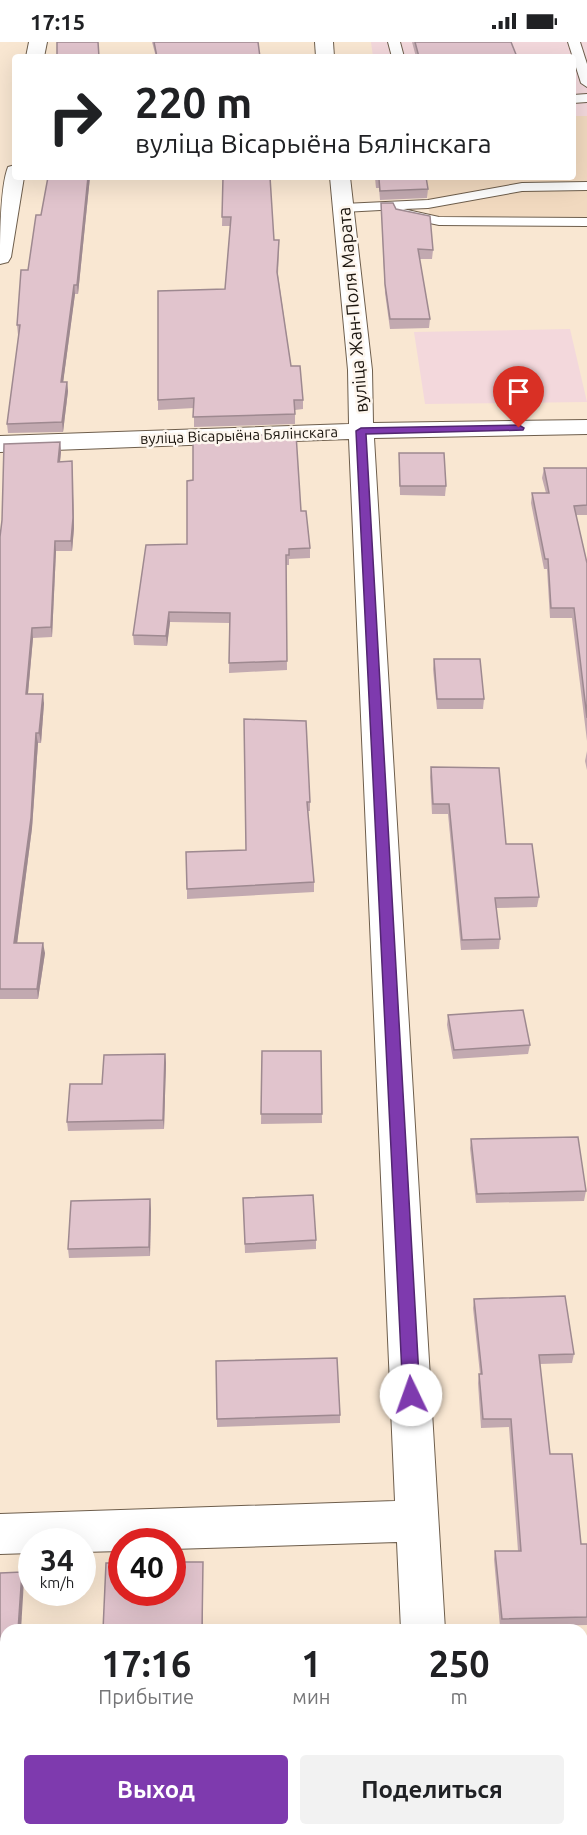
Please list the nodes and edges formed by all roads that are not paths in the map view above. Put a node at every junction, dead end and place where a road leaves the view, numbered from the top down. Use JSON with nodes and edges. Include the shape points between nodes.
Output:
{"nodes":[{"id":1,"x":574,"y":42,"type":"edge"},
{"id":2,"x":587,"y":83,"type":"edge"},
{"id":3,"x":13,"y":180,"type":"edge"},
{"id":4,"x":340,"y":180,"type":"edge"},
{"id":5,"x":587,"y":186,"type":"edge"},
{"id":6,"x":381,"y":207,"type":"junction"},
{"id":7,"x":343,"y":208,"type":"junction"},
{"id":8,"x":587,"y":222,"type":"edge"},
{"id":9,"x":0,"y":257,"type":"edge"},
{"id":10,"x":587,"y":427,"type":"edge"},
{"id":11,"x":361,"y":431,"type":"junction"},
{"id":12,"x":0,"y":444,"type":"edge"},
{"id":13,"x":417,"y":1521,"type":"junction"},
{"id":14,"x":0,"y":1534,"type":"edge"},
{"id":15,"x":423,"y":1624,"type":"edge"}],
"edges":[{"from":1,"to":2,"type":"lane"},
{"from":3,"to":9,"type":"street"},
{"from":4,"to":7,"type":"street","name":"вуліца Жан-Поля Марата"},
{"from":5,"to":6,"type":"lane","via":[[522,187],[428,204]]},
{"from":6,"to":7,"type":"lane"},
{"from":6,"to":8,"type":"lane","via":[[439,221]]},
{"from":7,"to":11,"type":"street","name":"вуліца Жан-Поля Марата","via":[[360,370]]},
{"from":10,"to":11,"type":"street","name":"вуліца Вісарыёна Бялінскага"},
{"from":11,"to":12,"type":"street","name":"вуліца Вісарыёна Бялінскага"},
{"from":11,"to":13,"type":"street","name":"вуліца Жан-Поля Марата"},
{"from":13,"to":14,"type":"street"},
{"from":13,"to":15,"type":"street","name":"вуліца Жан-Поля Марата"}]}
